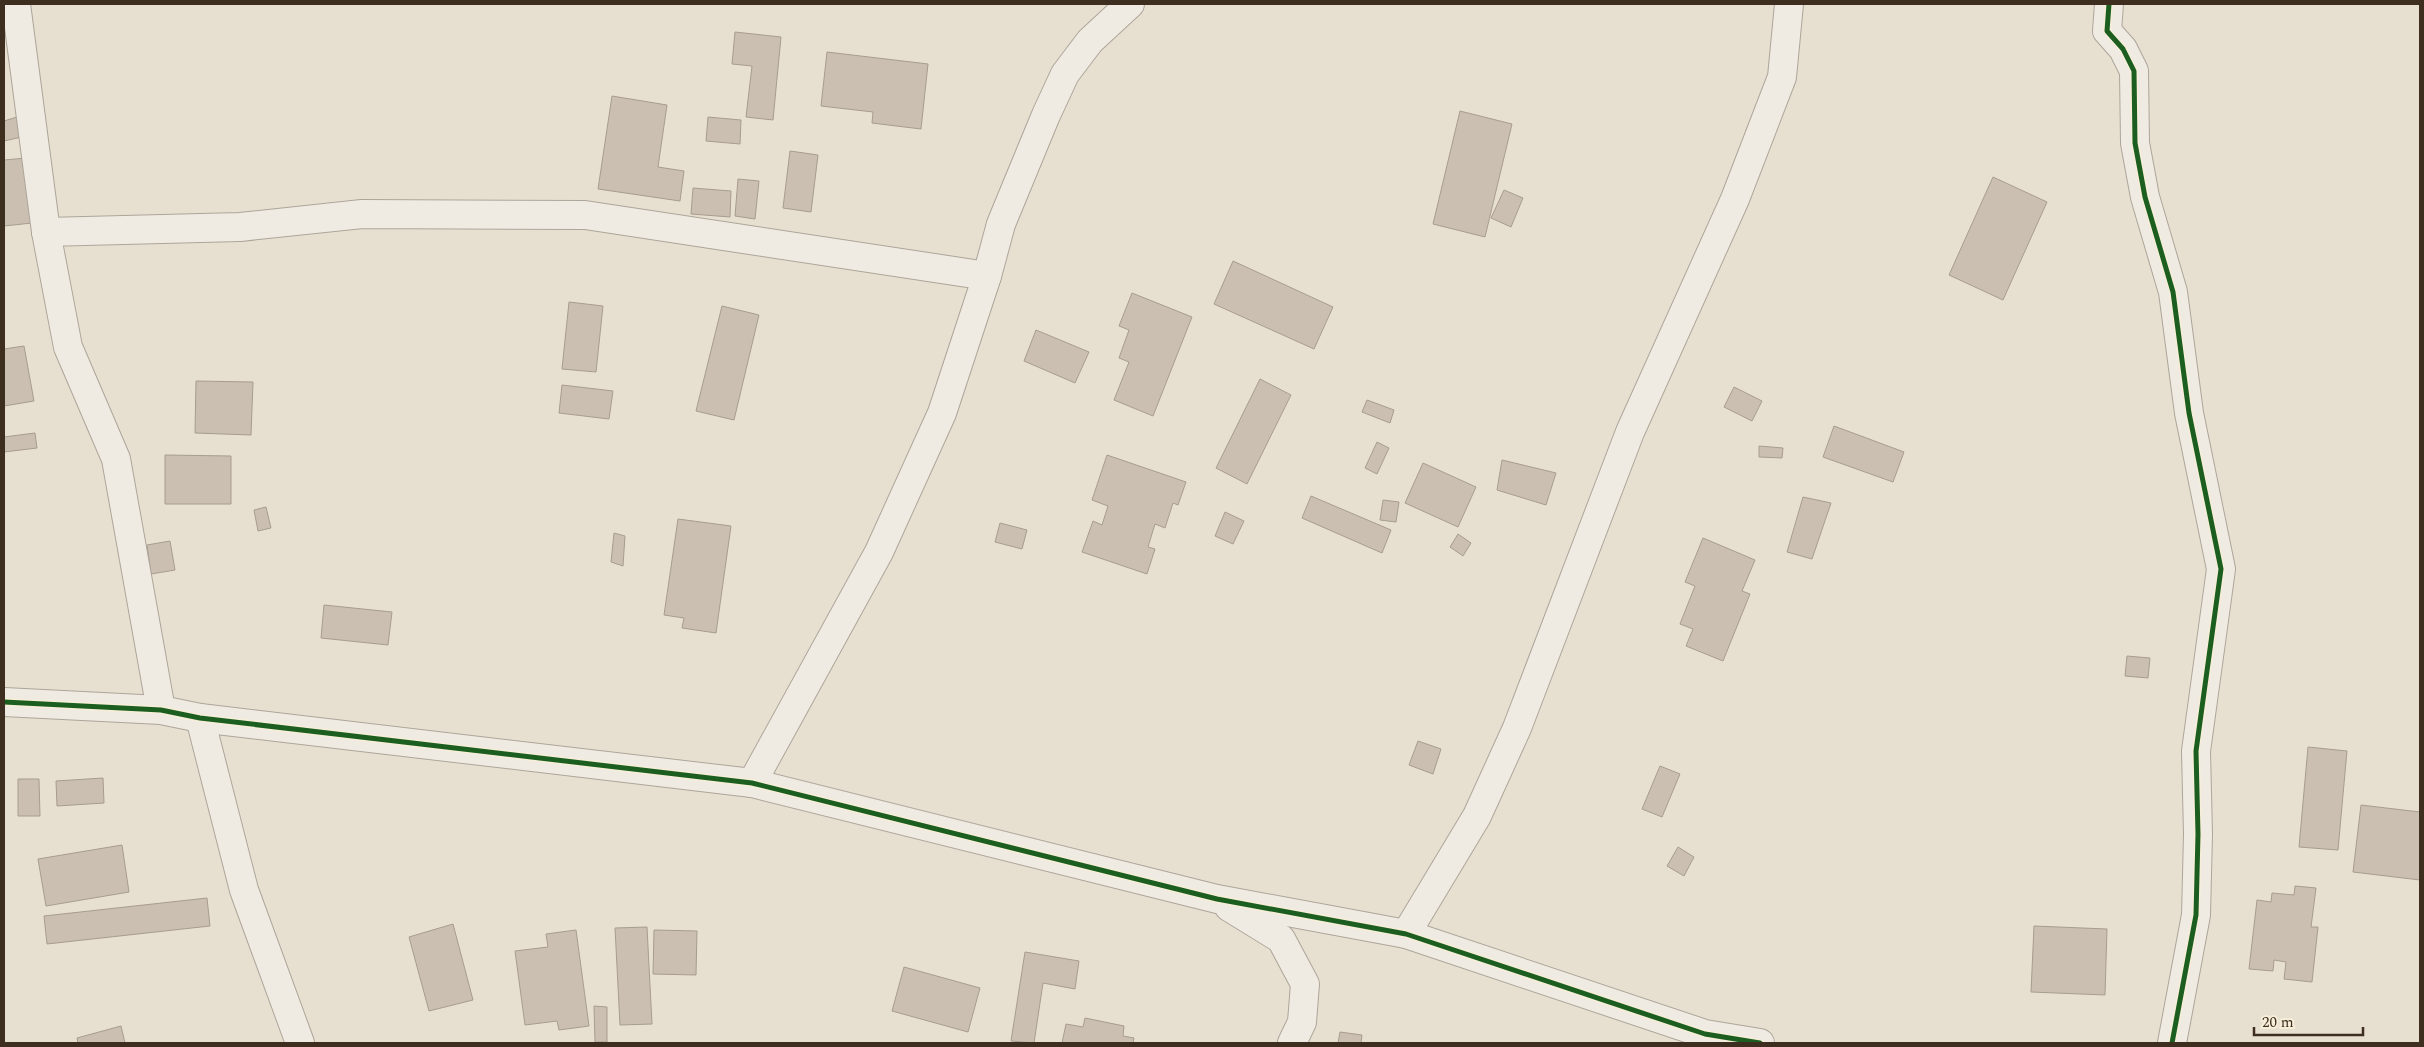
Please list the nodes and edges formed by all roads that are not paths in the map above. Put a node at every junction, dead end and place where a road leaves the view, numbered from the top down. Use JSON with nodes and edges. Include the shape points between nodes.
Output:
{"nodes":[{"id":1,"x":16,"y":4,"type":"edge"},
{"id":2,"x":1130,"y":4,"type":"edge"},
{"id":3,"x":1789,"y":4,"type":"edge"},
{"id":4,"x":2110,"y":4,"type":"edge"},
{"id":5,"x":46,"y":232,"type":"junction"},
{"id":6,"x":987,"y":276,"type":"junction"},
{"id":7,"x":4,"y":702,"type":"edge"},
{"id":8,"x":161,"y":710,"type":"junction"},
{"id":9,"x":200,"y":718,"type":"junction"},
{"id":10,"x":752,"y":783,"type":"junction"},
{"id":11,"x":1217,"y":899,"type":"junction"},
{"id":12,"x":1406,"y":934,"type":"junction"},
{"id":13,"x":300,"y":1043,"type":"edge"},
{"id":14,"x":1292,"y":1043,"type":"edge"},
{"id":15,"x":1760,"y":1043,"type":"edge"},
{"id":16,"x":2172,"y":1043,"type":"edge"}],
"edges":[{"from":1,"to":5,"type":"street"},
{"from":2,"to":6,"type":"street","via":[[1090,41],[1065,74],[1001,224]]},
{"from":3,"to":12,"type":"street","via":[[1782,77],[1734,199],[1630,432],[1517,728],[1477,816]]},
{"from":4,"to":16,"type":"street","via":[[2106,31],[2123,49],[2134,70],[2135,143],[2145,197],[2172,292],[2189,413],[2221,569],[2196,751],[2196,915]]},
{"from":5,"to":6,"type":"street","via":[[240,227],[362,214],[585,215]]},
{"from":5,"to":8,"type":"street","via":[[68,347],[116,459]]},
{"from":6,"to":10,"type":"street","via":[[942,413],[878,552]]},
{"from":7,"to":8,"type":"street"},
{"from":8,"to":9,"type":"street"},
{"from":9,"to":10,"type":"street"},
{"from":9,"to":13,"type":"street","via":[[244,890]]},
{"from":10,"to":11,"type":"street"},
{"from":11,"to":12,"type":"street"},
{"from":11,"to":14,"type":"street","via":[[1281,940],[1305,984],[1302,1022]]},
{"from":12,"to":15,"type":"street","via":[[1705,1034]]}]}
